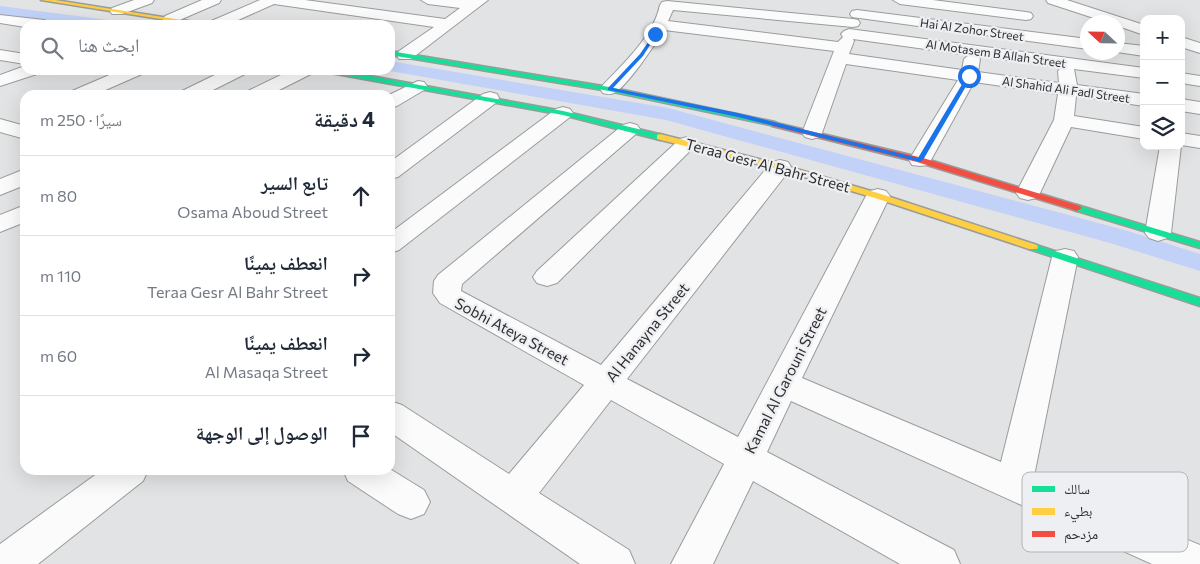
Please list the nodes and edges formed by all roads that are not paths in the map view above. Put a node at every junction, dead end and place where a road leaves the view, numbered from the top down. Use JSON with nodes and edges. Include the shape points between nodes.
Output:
{"nodes":[{"id":1,"x":44,"y":0,"type":"edge"},
{"id":2,"x":147,"y":0,"type":"edge"},
{"id":3,"x":214,"y":0,"type":"edge"},
{"id":4,"x":274,"y":0,"type":"edge"},
{"id":5,"x":374,"y":0,"type":"edge"},
{"id":6,"x":428,"y":0,"type":"edge"},
{"id":7,"x":900,"y":0,"type":"edge"},
{"id":8,"x":1036,"y":0,"type":"edge"},
{"id":9,"x":1053,"y":0,"type":"edge"},
{"id":10,"x":921,"y":1,"type":"edge"},
{"id":11,"x":669,"y":2,"type":"edge"},
{"id":12,"x":477,"y":3,"type":"edge"},
{"id":13,"x":975,"y":5,"type":"edge"},
{"id":14,"x":116,"y":11,"type":"junction"},
{"id":15,"x":359,"y":12,"type":"junction"},
{"id":16,"x":1026,"y":16,"type":"junction"},
{"id":17,"x":0,"y":19,"type":"edge"},
{"id":18,"x":170,"y":19,"type":"junction"},
{"id":19,"x":177,"y":20,"type":"edge"},
{"id":20,"x":226,"y":20,"type":"edge"},
{"id":21,"x":348,"y":20,"type":"edge"},
{"id":22,"x":20,"y":23,"type":"edge"},
{"id":23,"x":852,"y":23,"type":"edge"},
{"id":24,"x":447,"y":24,"type":"junction"},
{"id":25,"x":660,"y":25,"type":"junction"},
{"id":26,"x":20,"y":29,"type":"edge"},
{"id":27,"x":1140,"y":29,"type":"edge"},
{"id":28,"x":0,"y":35,"type":"edge"},
{"id":29,"x":1022,"y":35,"type":"junction"},
{"id":30,"x":1080,"y":43,"type":"edge"},
{"id":31,"x":1185,"y":43,"type":"edge"},
{"id":32,"x":1200,"y":48,"type":"edge"},
{"id":33,"x":1125,"y":49,"type":"edge"},
{"id":34,"x":974,"y":50,"type":"junction"},
{"id":35,"x":1140,"y":51,"type":"edge"},
{"id":36,"x":397,"y":54,"type":"edge"},
{"id":37,"x":0,"y":55,"type":"edge"},
{"id":38,"x":1022,"y":57,"type":"junction"},
{"id":39,"x":1185,"y":57,"type":"edge"},
{"id":40,"x":1200,"y":59,"type":"edge"},
{"id":41,"x":20,"y":61,"type":"edge"},
{"id":42,"x":20,"y":63,"type":"edge"},
{"id":43,"x":1067,"y":63,"type":"junction"},
{"id":44,"x":0,"y":66,"type":"edge"},
{"id":45,"x":20,"y":66,"type":"edge"},
{"id":46,"x":1140,"y":72,"type":"edge"},
{"id":47,"x":125,"y":75,"type":"edge"},
{"id":48,"x":229,"y":75,"type":"edge"},
{"id":49,"x":295,"y":75,"type":"edge"},
{"id":50,"x":354,"y":75,"type":"edge"},
{"id":51,"x":969,"y":76,"type":"junction"},
{"id":52,"x":1185,"y":79,"type":"edge"},
{"id":53,"x":0,"y":81,"type":"edge"},
{"id":54,"x":1200,"y":81,"type":"edge"},
{"id":55,"x":418,"y":86,"type":"junction"},
{"id":56,"x":610,"y":89,"type":"junction"},
{"id":57,"x":1068,"y":89,"type":"junction"},
{"id":58,"x":90,"y":90,"type":"edge"},
{"id":59,"x":198,"y":90,"type":"edge"},
{"id":60,"x":265,"y":90,"type":"edge"},
{"id":61,"x":490,"y":98,"type":"junction"},
{"id":62,"x":395,"y":99,"type":"edge"},
{"id":63,"x":1140,"y":99,"type":"edge"},
{"id":64,"x":1185,"y":106,"type":"edge"},
{"id":65,"x":1200,"y":108,"type":"edge"},
{"id":66,"x":563,"y":113,"type":"junction"},
{"id":67,"x":1064,"y":120,"type":"junction"},
{"id":68,"x":0,"y":125,"type":"edge"},
{"id":69,"x":630,"y":129,"type":"junction"},
{"id":70,"x":20,"y":131,"type":"edge"},
{"id":71,"x":1140,"y":132,"type":"edge"},
{"id":72,"x":812,"y":133,"type":"junction"},
{"id":73,"x":1185,"y":140,"type":"edge"},
{"id":74,"x":1200,"y":142,"type":"edge"},
{"id":75,"x":687,"y":143,"type":"junction"},
{"id":76,"x":1170,"y":150,"type":"edge"},
{"id":77,"x":920,"y":160,"type":"junction"},
{"id":78,"x":780,"y":166,"type":"junction"},
{"id":79,"x":395,"y":168,"type":"edge"},
{"id":80,"x":20,"y":178,"type":"edge"},
{"id":81,"x":0,"y":188,"type":"edge"},
{"id":82,"x":1028,"y":193,"type":"junction"},
{"id":83,"x":878,"y":196,"type":"junction"},
{"id":84,"x":1158,"y":233,"type":"junction"},
{"id":85,"x":395,"y":241,"type":"edge"},
{"id":86,"x":1200,"y":245,"type":"edge"},
{"id":87,"x":1064,"y":257,"type":"junction"},
{"id":88,"x":547,"y":277,"type":"dead end"},
{"id":89,"x":1200,"y":302,"type":"edge"},
{"id":90,"x":608,"y":382,"type":"junction"},
{"id":91,"x":784,"y":384,"type":"junction"},
{"id":92,"x":395,"y":417,"type":"edge"},
{"id":93,"x":746,"y":459,"type":"junction"},
{"id":94,"x":123,"y":475,"type":"edge"},
{"id":95,"x":369,"y":475,"type":"edge"},
{"id":96,"x":1014,"y":484,"type":"junction"},
{"id":97,"x":1022,"y":487,"type":"edge"},
{"id":98,"x":513,"y":497,"type":"junction"},
{"id":99,"x":410,"y":502,"type":"dead end"},
{"id":100,"x":1170,"y":552,"type":"edge"},
{"id":101,"x":6,"y":564,"type":"edge"},
{"id":102,"x":614,"y":564,"type":"edge"},
{"id":103,"x":692,"y":564,"type":"edge"},
{"id":104,"x":939,"y":564,"type":"edge"},
{"id":105,"x":1197,"y":564,"type":"edge"}],
"edges":[{"from":1,"to":14,"type":"street"},
{"from":2,"to":14,"type":"street"},
{"from":3,"to":18,"type":"street"},
{"from":4,"to":15,"type":"street"},
{"from":4,"to":20,"type":"street"},
{"from":5,"to":15,"type":"street"},
{"from":6,"to":12,"type":"street"},
{"from":7,"to":10,"type":"street"},
{"from":8,"to":16,"type":"street"},
{"from":9,"to":27,"type":"street"},
{"from":10,"to":13,"type":"street"},
{"from":11,"to":23,"type":"street"},
{"from":11,"to":25,"type":"street"},
{"from":12,"to":24,"type":"street"},
{"from":13,"to":16,"type":"street"},
{"from":14,"to":18,"type":"street"},
{"from":15,"to":21,"type":"street"},
{"from":15,"to":24,"type":"street"},
{"from":16,"to":29,"type":"street"},
{"from":17,"to":22,"type":"street"},
{"from":18,"to":19,"type":"street"},
{"from":23,"to":25,"type":"street"},
{"from":23,"to":29,"type":"street","name":"Hai Al Zohor Street"},
{"from":23,"to":34,"type":"street","name":"Al Motasem B Allah Street"},
{"from":23,"to":51,"type":"street","name":"Al Shahid Ali Fadl Street"},
{"from":23,"to":72,"type":"street"},
{"from":24,"to":36,"type":"street"},
{"from":25,"to":56,"type":"street","via":[[642,54]]},
{"from":26,"to":28,"type":"street"},
{"from":29,"to":30,"type":"street","name":"Hai Al Zohor Street"},
{"from":29,"to":38,"type":"street"},
{"from":31,"to":32,"type":"street"},
{"from":33,"to":35,"type":"street"},
{"from":34,"to":38,"type":"street","name":"Al Motasem B Allah Street"},
{"from":34,"to":51,"type":"street"},
{"from":36,"to":56,"type":"street"},
{"from":37,"to":41,"type":"street"},
{"from":38,"to":43,"type":"street","name":"Al Motasem B Allah Street"},
{"from":39,"to":40,"type":"street"},
{"from":42,"to":44,"type":"street"},
{"from":43,"to":46,"type":"street","name":"Al Motasem B Allah Street"},
{"from":43,"to":57,"type":"street"},
{"from":45,"to":53,"type":"street"},
{"from":47,"to":58,"type":"street"},
{"from":48,"to":59,"type":"street"},
{"from":49,"to":60,"type":"street"},
{"from":50,"to":55,"type":"street","name":"Teraa Gesr Al Bahr Street"},
{"from":51,"to":57,"type":"street","name":"Al Shahid Ali Fadl Street"},
{"from":51,"to":77,"type":"street"},
{"from":52,"to":54,"type":"street"},
{"from":55,"to":61,"type":"street","name":"Teraa Gesr Al Bahr Street"},
{"from":55,"to":62,"type":"street"},
{"from":56,"to":72,"type":"street"},
{"from":57,"to":63,"type":"street","name":"Al Shahid Ali Fadl Street"},
{"from":57,"to":67,"type":"street"},
{"from":61,"to":66,"type":"street","name":"Teraa Gesr Al Bahr Street"},
{"from":61,"to":79,"type":"street"},
{"from":64,"to":65,"type":"street"},
{"from":66,"to":69,"type":"street","name":"Teraa Gesr Al Bahr Street"},
{"from":66,"to":85,"type":"street"},
{"from":67,"to":71,"type":"street"},
{"from":67,"to":82,"type":"street"},
{"from":68,"to":70,"type":"street"},
{"from":69,"to":75,"type":"street","name":"Teraa Gesr Al Bahr Street"},
{"from":69,"to":90,"type":"street","name":"Sobhi Ateya Street","via":[[446,287],[450,297]]},
{"from":72,"to":77,"type":"street"},
{"from":73,"to":74,"type":"street"},
{"from":75,"to":78,"type":"street","name":"Teraa Gesr Al Bahr Street"},
{"from":75,"to":88,"type":"street"},
{"from":76,"to":84,"type":"street"},
{"from":77,"to":82,"type":"street"},
{"from":78,"to":83,"type":"street","name":"Teraa Gesr Al Bahr Street"},
{"from":78,"to":90,"type":"street","name":"Al Hanayna Street"},
{"from":80,"to":81,"type":"street"},
{"from":82,"to":84,"type":"street"},
{"from":83,"to":87,"type":"street","name":"Teraa Gesr Al Bahr Street"},
{"from":83,"to":91,"type":"street","name":"Kamal Al Garouni Street"},
{"from":84,"to":86,"type":"street"},
{"from":87,"to":89,"type":"street","name":"Teraa Gesr Al Bahr Street"},
{"from":87,"to":96,"type":"street"},
{"from":90,"to":93,"type":"street","name":"Sobhi Ateya Street"},
{"from":90,"to":98,"type":"street","name":"Al Hanayna Street"},
{"from":91,"to":93,"type":"street","name":"Kamal Al Garouni Street"},
{"from":91,"to":96,"type":"street"},
{"from":92,"to":98,"type":"street"},
{"from":93,"to":103,"type":"street","name":"Kamal Al Garouni Street"},
{"from":93,"to":104,"type":"street","name":"Sobhi Ateya Street"},
{"from":94,"to":101,"type":"street"},
{"from":95,"to":99,"type":"street"},
{"from":96,"to":97,"type":"street"},
{"from":98,"to":102,"type":"street"},
{"from":100,"to":105,"type":"street"}]}
